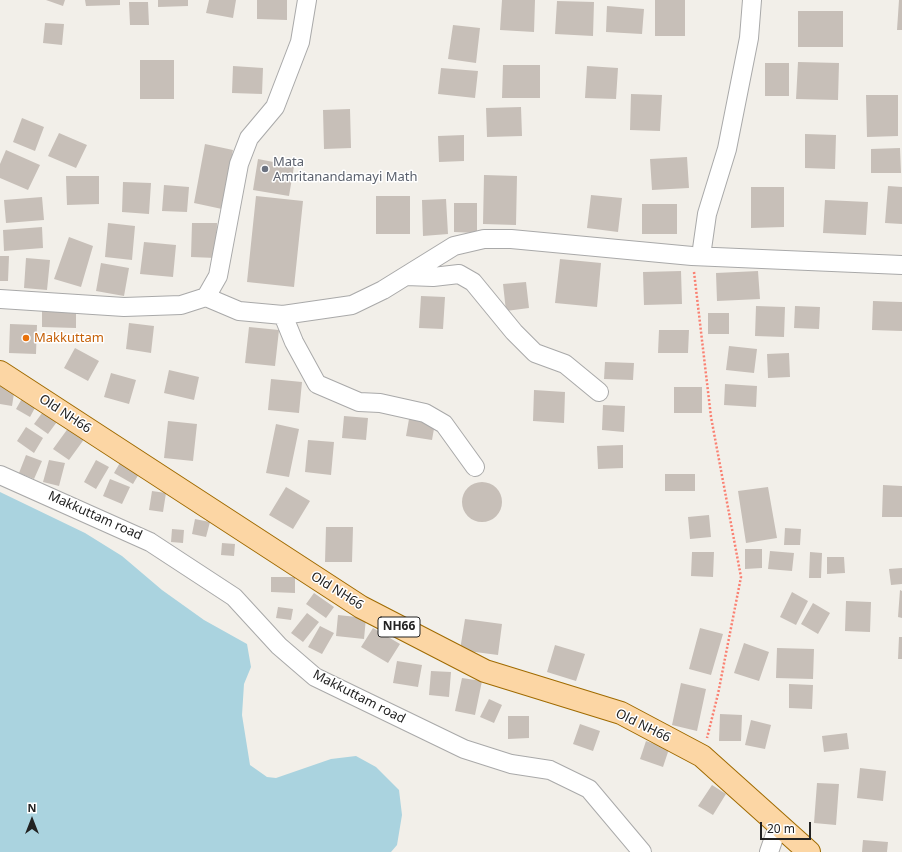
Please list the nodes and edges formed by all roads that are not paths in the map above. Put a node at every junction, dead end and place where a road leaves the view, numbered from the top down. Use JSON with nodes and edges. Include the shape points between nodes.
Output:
{"nodes":[{"id":1,"x":308,"y":0,"type":"edge"},
{"id":2,"x":752,"y":0,"type":"edge"},
{"id":3,"x":696,"y":256,"type":"junction"},
{"id":4,"x":902,"y":265,"type":"edge"},
{"id":5,"x":406,"y":276,"type":"junction"},
{"id":6,"x":206,"y":298,"type":"junction"},
{"id":7,"x":0,"y":299,"type":"edge"},
{"id":8,"x":283,"y":315,"type":"junction"},
{"id":9,"x":0,"y":372,"type":"edge"},
{"id":10,"x":599,"y":392,"type":"dead end"},
{"id":11,"x":476,"y":467,"type":"dead end"},
{"id":12,"x":0,"y":475,"type":"edge"},
{"id":13,"x":778,"y":826,"type":"junction"},
{"id":14,"x":642,"y":852,"type":"edge"},
{"id":15,"x":769,"y":852,"type":"edge"},
{"id":16,"x":809,"y":852,"type":"edge"}],
"edges":[{"from":1,"to":6,"type":"street","via":[[300,42],[275,107],[249,138],[239,164],[218,276]]},
{"from":2,"to":3,"type":"street","via":[[749,38],[727,149]]},
{"from":3,"to":4,"type":"street"},
{"from":3,"to":5,"type":"street","via":[[484,239],[454,246]]},
{"from":5,"to":8,"type":"street","via":[[352,305]]},
{"from":5,"to":10,"type":"street","via":[[433,277],[459,274],[473,282],[514,332],[535,353],[565,364]]},
{"from":6,"to":7,"type":"street","via":[[181,305],[124,307]]},
{"from":6,"to":8,"type":"street","via":[[239,311]]},
{"from":8,"to":11,"type":"street","via":[[294,342],[317,384],[359,402],[380,403],[425,413],[444,424]]},
{"from":9,"to":13,"type":"main road","name":"Old NH66","number":"NH66","via":[[361,607],[485,671],[621,713],[702,756]]},
{"from":12,"to":14,"type":"street","name":"Makkuttam road","via":[[150,542],[234,597],[279,646],[315,677],[464,749],[511,764],[550,770],[589,789]]},
{"from":13,"to":15,"type":"street"},
{"from":13,"to":16,"type":"main road","name":"Old NH66","number":"NH66"}]}
